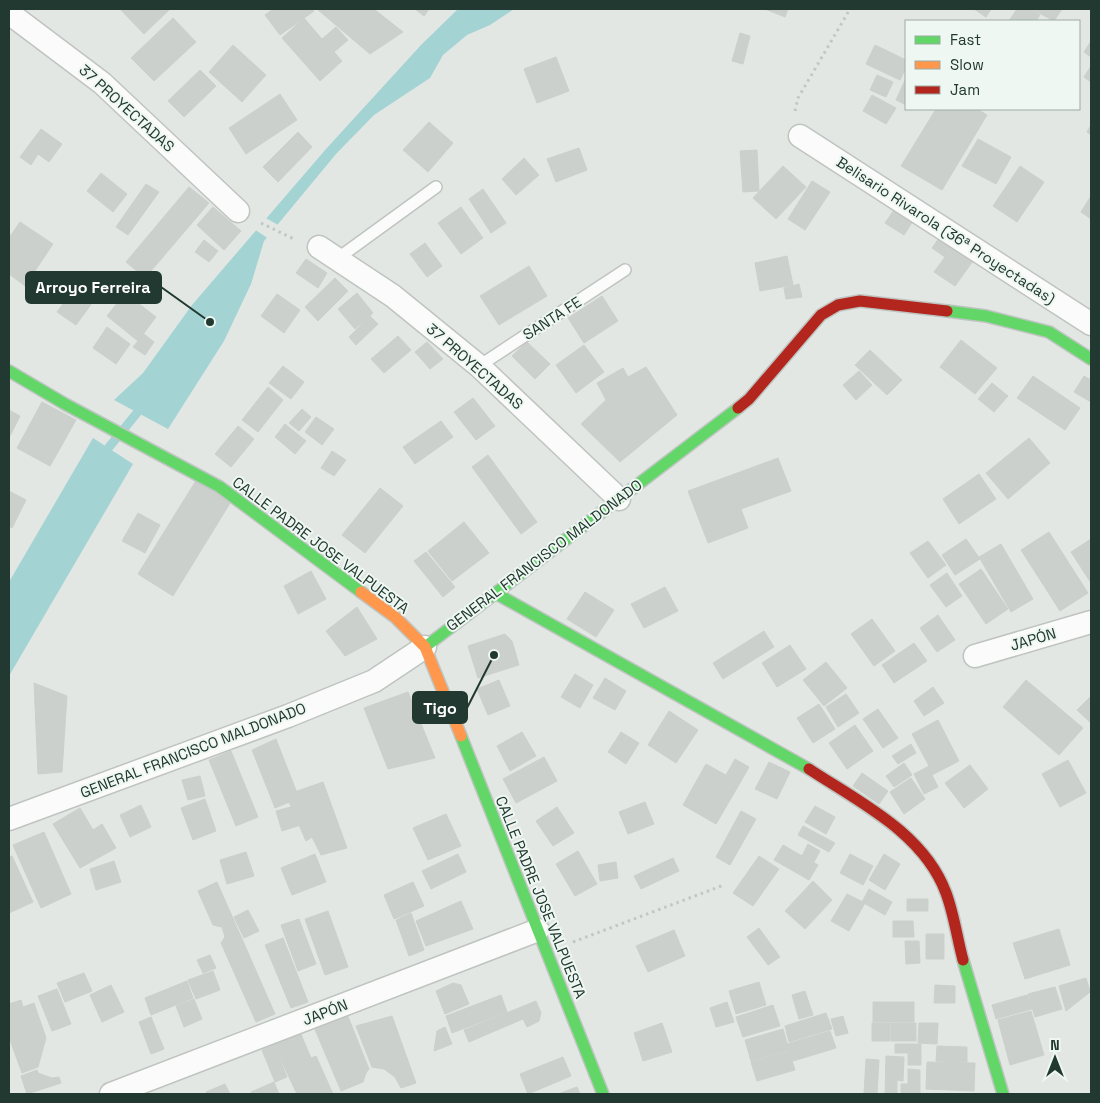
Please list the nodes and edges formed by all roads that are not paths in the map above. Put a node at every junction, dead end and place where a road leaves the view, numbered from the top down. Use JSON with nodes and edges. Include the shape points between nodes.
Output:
{"nodes":[{"id":1,"x":9,"y":13,"type":"edge"},
{"id":2,"x":800,"y":136,"type":"road end"},
{"id":3,"x":436,"y":187,"type":"dead end"},
{"id":4,"x":248,"y":216,"type":"road end"},
{"id":5,"x":318,"y":249,"type":"joint"},
{"id":6,"x":625,"y":270,"type":"dead end"},
{"id":7,"x":1091,"y":324,"type":"edge"},
{"id":8,"x":1084,"y":354,"type":"edge"},
{"id":9,"x":479,"y":366,"type":"junction"},
{"id":10,"x":9,"y":371,"type":"edge"},
{"id":11,"x":619,"y":498,"type":"junction"},
{"id":12,"x":494,"y":593,"type":"junction"},
{"id":13,"x":1091,"y":622,"type":"edge"},
{"id":14,"x":425,"y":647,"type":"junction"},
{"id":15,"x":975,"y":656,"type":"dead end"},
{"id":16,"x":9,"y":819,"type":"edge"},
{"id":17,"x":538,"y":930,"type":"junction"},
{"id":18,"x":111,"y":1094,"type":"edge"},
{"id":19,"x":603,"y":1094,"type":"edge"},
{"id":20,"x":1003,"y":1094,"type":"edge"}],
"edges":[{"from":1,"to":4,"type":"street","name":"37 PROYECTADAS","via":[[102,83]]},
{"from":2,"to":7,"type":"street","name":"Belisario Rivarola (36ª Proyectadas)"},
{"from":3,"to":5,"type":"lane"},
{"from":5,"to":9,"type":"street","name":"37 PROYECTADAS","via":[[393,296]]},
{"from":6,"to":9,"type":"lane","name":"SANTA FE"},
{"from":7,"to":8,"type":"street"},
{"from":8,"to":11,"type":"street","name":"GENERAL FRANCISCO MALDONADO","via":[[1049,332],[986,316],[860,301],[838,305],[821,316],[749,399]]},
{"from":9,"to":11,"type":"street","name":"37 PROYECTADAS"},
{"from":10,"to":14,"type":"street","name":"CALLE PADRE JOSE VALPUESTA","via":[[220,487],[395,617]]},
{"from":11,"to":12,"type":"street","name":"GENERAL FRANCISCO MALDONADO"},
{"from":12,"to":14,"type":"street","name":"GENERAL FRANCISCO MALDONADO"},
{"from":12,"to":20,"type":"street","via":[[798,762],[894,825],[930,862],[946,893],[964,966]]},
{"from":13,"to":15,"type":"street","name":"JAPÓN"},
{"from":14,"to":16,"type":"street","name":"GENERAL FRANCISCO MALDONADO","via":[[374,681]]},
{"from":14,"to":17,"type":"street","name":"CALLE PADRE JOSE VALPUESTA"},
{"from":17,"to":18,"type":"street","name":"JAPÓN"},
{"from":17,"to":19,"type":"street","name":"CALLE PADRE JOSE VALPUESTA"}]}
